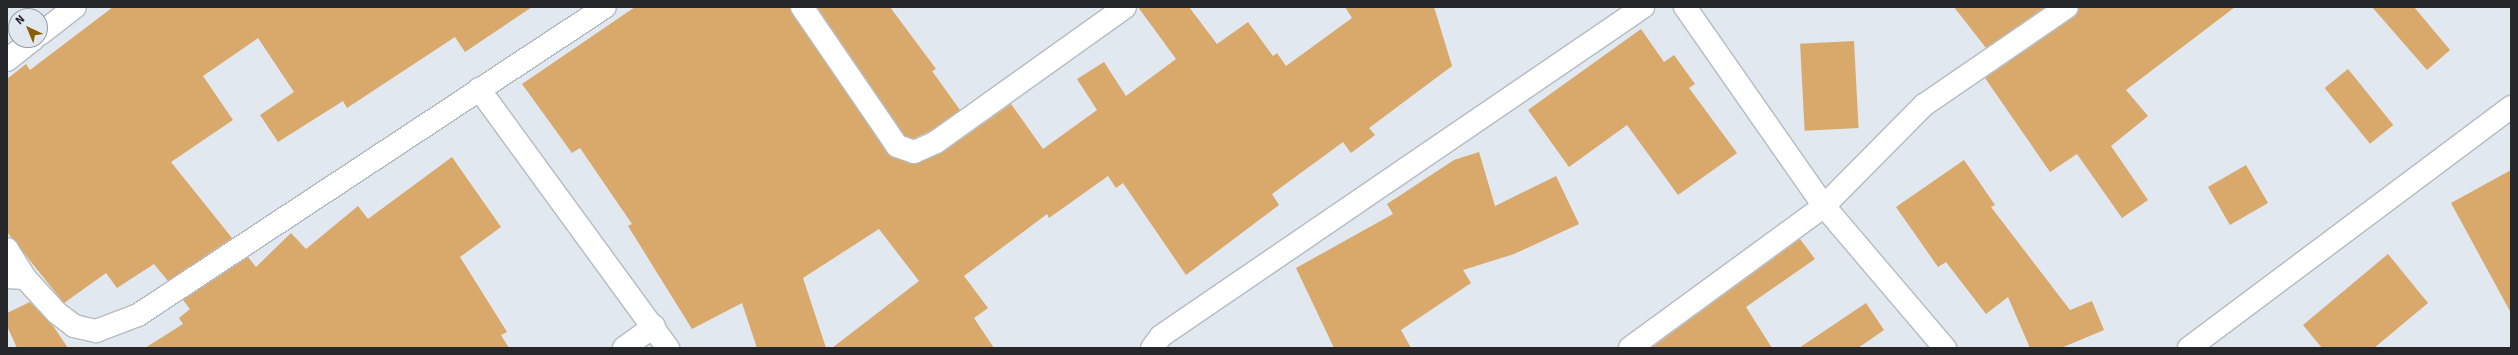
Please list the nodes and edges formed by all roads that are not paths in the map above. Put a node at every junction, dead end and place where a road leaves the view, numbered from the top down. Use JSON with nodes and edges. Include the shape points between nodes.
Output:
{"nodes":[{"id":1,"x":74,"y":7,"type":"edge"},
{"id":2,"x":605,"y":7,"type":"edge"},
{"id":3,"x":802,"y":7,"type":"edge"},
{"id":4,"x":1125,"y":7,"type":"edge"},
{"id":5,"x":1643,"y":7,"type":"edge"},
{"id":6,"x":1685,"y":7,"type":"edge"},
{"id":7,"x":2067,"y":7,"type":"edge"},
{"id":8,"x":48,"y":28,"type":"edge"},
{"id":9,"x":23,"y":48,"type":"edge"},
{"id":10,"x":7,"y":60,"type":"edge"},
{"id":11,"x":479,"y":89,"type":"junction"},
{"id":12,"x":2511,"y":107,"type":"edge"},
{"id":13,"x":1824,"y":206,"type":"junction"},
{"id":14,"x":7,"y":249,"type":"edge"},
{"id":15,"x":16,"y":277,"type":"edge"},
{"id":16,"x":654,"y":326,"type":"junction"},
{"id":17,"x":624,"y":348,"type":"edge"},
{"id":18,"x":668,"y":348,"type":"edge"},
{"id":19,"x":1152,"y":348,"type":"edge"},
{"id":20,"x":1630,"y":348,"type":"edge"},
{"id":21,"x":1945,"y":348,"type":"edge"},
{"id":22,"x":2189,"y":348,"type":"edge"}],
"edges":[{"from":1,"to":8,"type":"street"},
{"from":2,"to":11,"type":"street"},
{"from":3,"to":4,"type":"street","via":[[897,146],[914,152],[936,142]]},
{"from":5,"to":19,"type":"street","via":[[1161,336]]},
{"from":6,"to":13,"type":"street"},
{"from":7,"to":13,"type":"street","via":[[1924,105]]},
{"from":9,"to":10,"type":"street"},
{"from":11,"to":15,"type":"street","via":[[138,316],[96,331],[74,326]]},
{"from":11,"to":16,"type":"street"},
{"from":12,"to":22,"type":"street"},
{"from":13,"to":20,"type":"street"},
{"from":13,"to":21,"type":"street"},
{"from":14,"to":15,"type":"street"},
{"from":16,"to":17,"type":"street"},
{"from":16,"to":18,"type":"street"}]}
